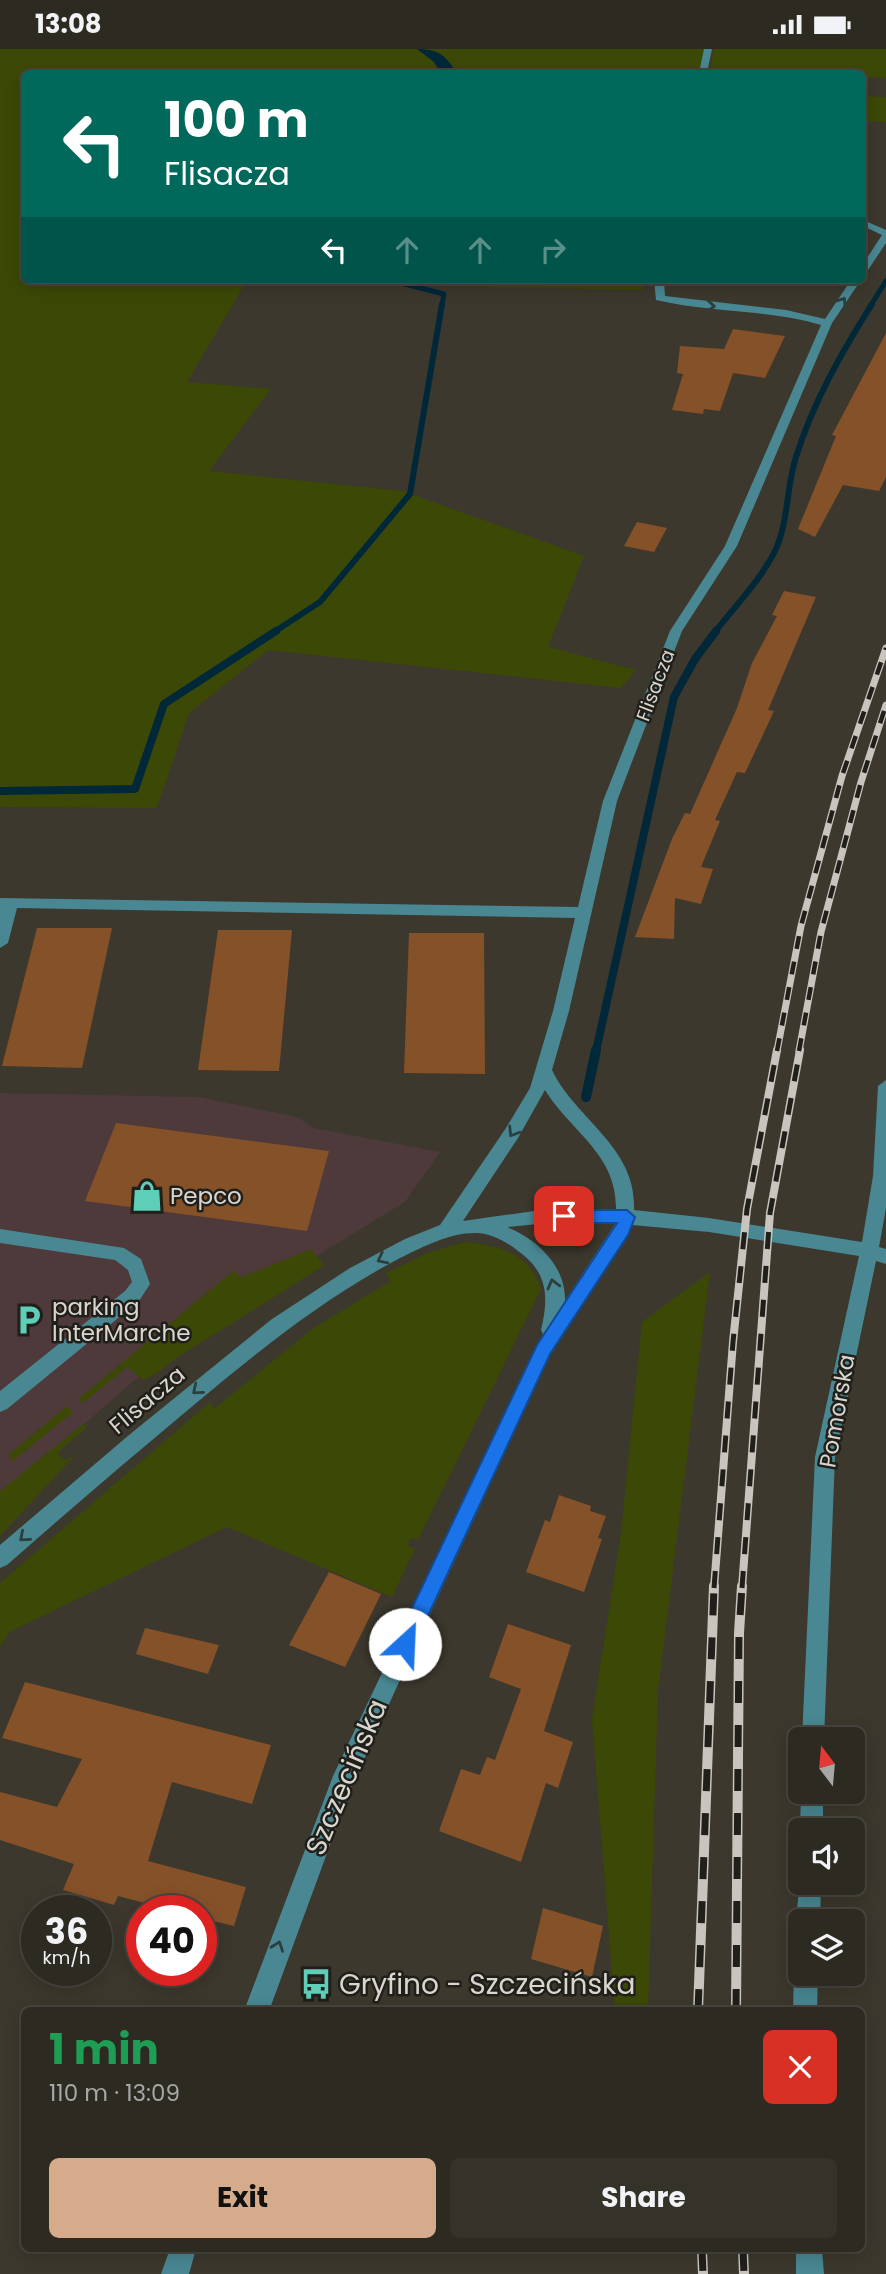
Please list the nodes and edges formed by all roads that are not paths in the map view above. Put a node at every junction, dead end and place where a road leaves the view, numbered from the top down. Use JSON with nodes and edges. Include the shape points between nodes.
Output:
{"nodes":[{"id":1,"x":708,"y":49,"type":"edge"},
{"id":2,"x":704,"y":70,"type":"edge"},
{"id":3,"x":866,"y":225,"type":"edge"},
{"id":4,"x":886,"y":235,"type":"edge"},
{"id":5,"x":866,"y":266,"type":"edge"},
{"id":6,"x":659,"y":284,"type":"edge"},
{"id":7,"x":853,"y":284,"type":"edge"},
{"id":8,"x":827,"y":323,"type":"junction"},
{"id":9,"x":6,"y":903,"type":"edge"},
{"id":10,"x":583,"y":913,"type":"junction"},
{"id":11,"x":0,"y":943,"type":"edge"},
{"id":12,"x":544,"y":1071,"type":"junction"},
{"id":13,"x":886,"y":1086,"type":"edge"},
{"id":14,"x":627,"y":1217,"type":"junction"},
{"id":15,"x":475,"y":1226,"type":"junction"},
{"id":16,"x":445,"y":1232,"type":"junction"},
{"id":17,"x":0,"y":1236,"type":"edge"},
{"id":18,"x":877,"y":1253,"type":"edge"},
{"id":19,"x":543,"y":1350,"type":"junction"},
{"id":20,"x":0,"y":1403,"type":"edge"},
{"id":21,"x":0,"y":1558,"type":"edge"},
{"id":22,"x":814,"y":1727,"type":"edge"},
{"id":23,"x":806,"y":1986,"type":"edge"},
{"id":24,"x":257,"y":2007,"type":"edge"},
{"id":25,"x":805,"y":2007,"type":"edge"},
{"id":26,"x":182,"y":2252,"type":"edge"},
{"id":27,"x":809,"y":2252,"type":"edge"},
{"id":28,"x":175,"y":2274,"type":"edge"},
{"id":29,"x":810,"y":2274,"type":"edge"}],
"edges":[{"from":1,"to":2,"type":"street"},
{"from":3,"to":4,"type":"street"},
{"from":4,"to":5,"type":"street"},
{"from":6,"to":8,"type":"street","one_way":true,"via":[[660,298],[685,304],[797,313]]},
{"from":8,"to":7,"type":"street","name":"Flisacza","one_way":true},
{"from":8,"to":10,"type":"street","name":"Flisacza","via":[[731,546],[676,631],[610,801]]},
{"from":9,"to":10,"type":"street"},
{"from":9,"to":11,"type":"street"},
{"from":10,"to":12,"type":"street","name":"Flisacza"},
{"from":12,"to":14,"type":"street","via":[[556,1095],[609,1156],[628,1202]]},
{"from":12,"to":16,"type":"street","name":"Flisacza","one_way":true,"via":[[522,1118]]},
{"from":13,"to":18,"type":"street","name":"Pomorska"},
{"from":14,"to":15,"type":"street","name":"Flisacza","via":[[564,1216]]},
{"from":14,"to":18,"type":"street","name":"Flisacza","via":[[717,1226]]},
{"from":14,"to":19,"type":"street","name":"Szczecińska"},
{"from":15,"to":16,"type":"street","name":"Flisacza"},
{"from":19,"to":15,"type":"street","one_way":true,"via":[[556,1302],[552,1276],[523,1245]]},
{"from":16,"to":21,"type":"street","name":"Flisacza","one_way":true,"via":[[360,1271],[280,1323]]},
{"from":17,"to":20,"type":"street","via":[[118,1253],[132,1259],[141,1284]]},
{"from":18,"to":22,"type":"street","name":"Pomorska","via":[[825,1457]]},
{"from":24,"to":19,"type":"street","name":"Szczecińska","one_way":true,"via":[[341,1784]]},
{"from":23,"to":25,"type":"street"},
{"from":26,"to":28,"type":"street"},
{"from":27,"to":29,"type":"street"}]}
